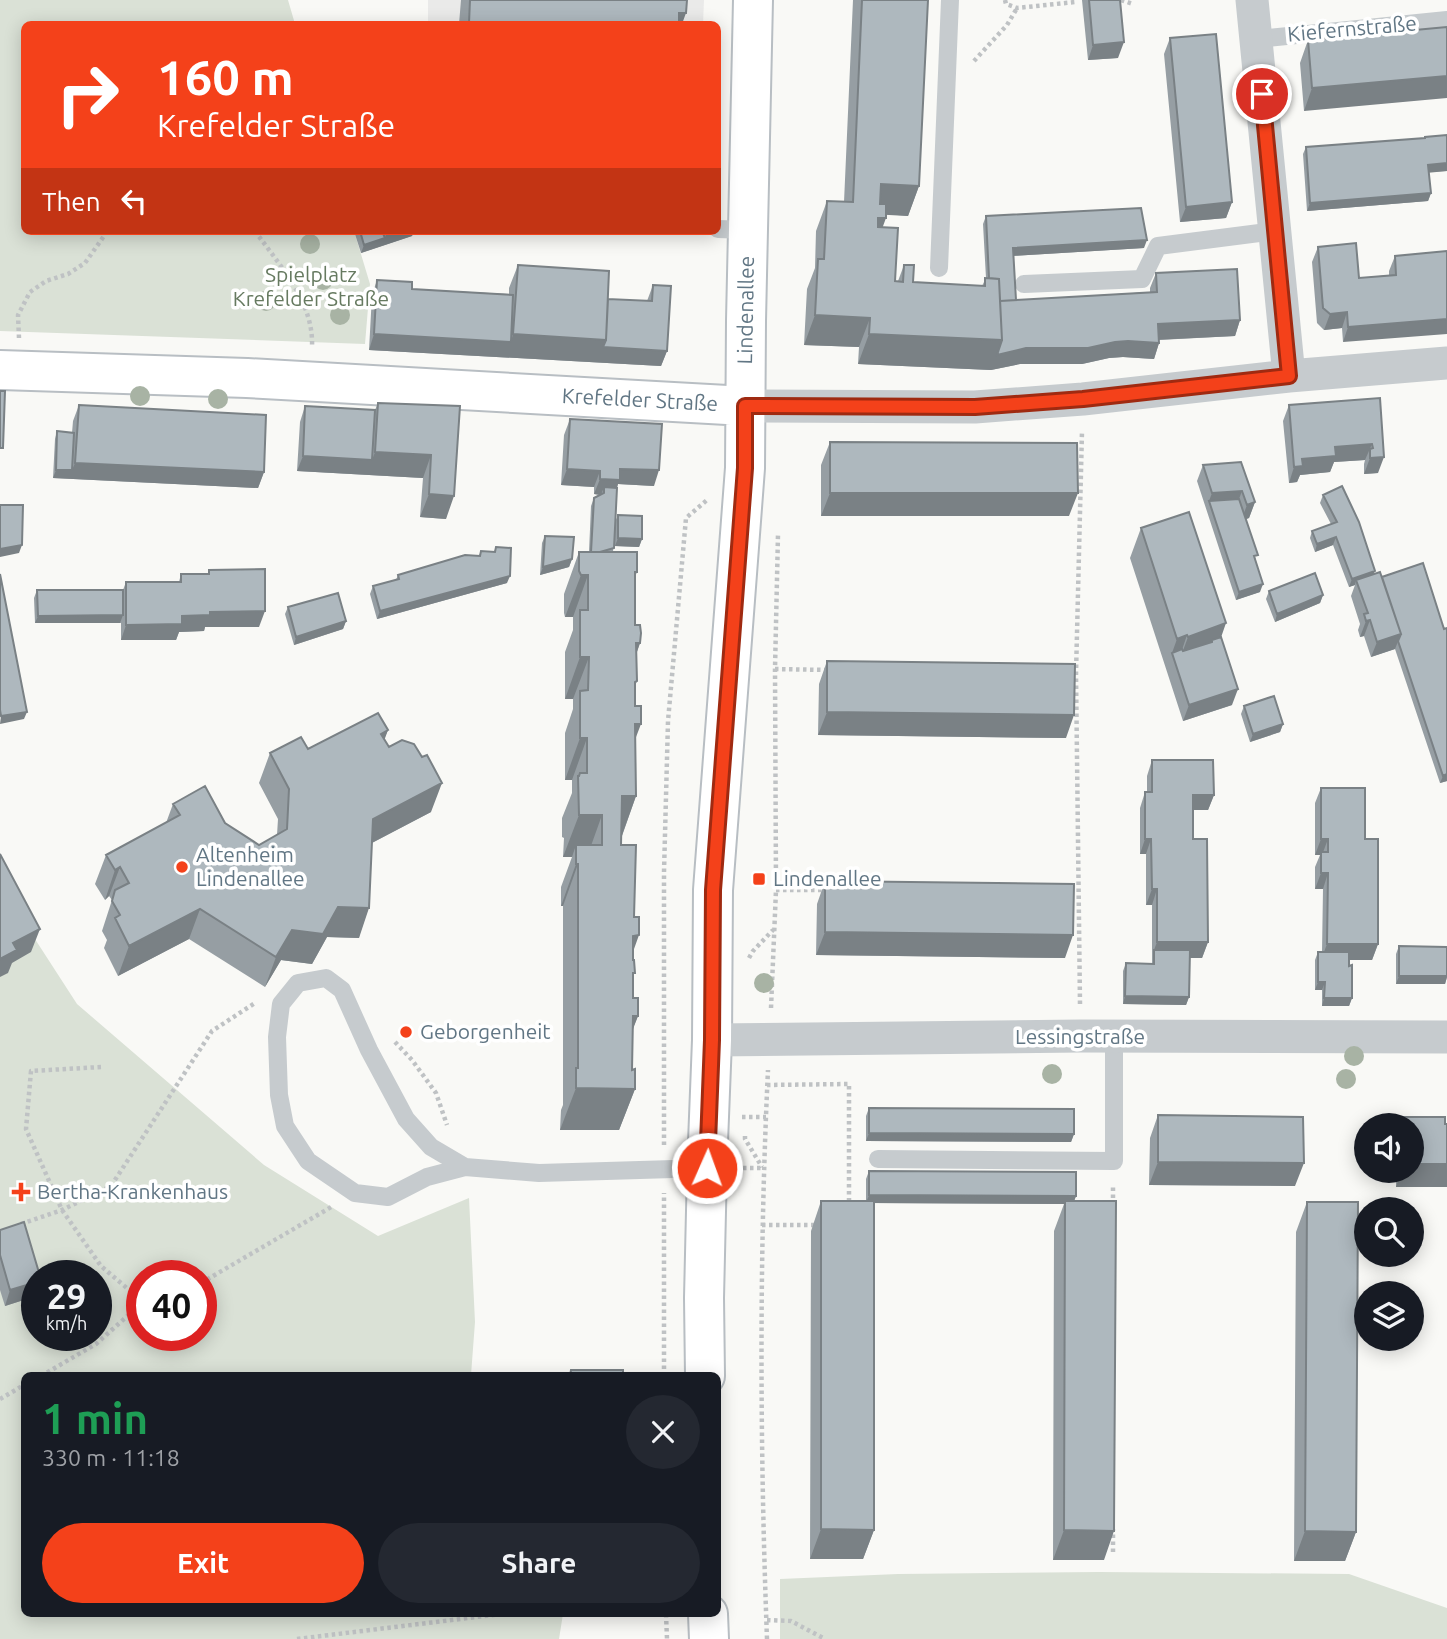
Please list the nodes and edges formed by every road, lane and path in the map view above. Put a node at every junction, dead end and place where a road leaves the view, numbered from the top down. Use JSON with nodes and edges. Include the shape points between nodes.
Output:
{"nodes":[{"id":1,"x":754,"y":0,"type":"edge"},
{"id":2,"x":950,"y":0,"type":"edge"},
{"id":3,"x":1005,"y":0,"type":"edge"},
{"id":4,"x":1121,"y":0,"type":"edge"},
{"id":5,"x":1252,"y":0,"type":"edge"},
{"id":6,"x":1075,"y":1,"type":"edge"},
{"id":7,"x":1082,"y":1,"type":"edge"},
{"id":8,"x":1133,"y":4,"type":"dead end"},
{"id":9,"x":1017,"y":8,"type":"junction"},
{"id":10,"x":1447,"y":20,"type":"edge"},
{"id":11,"x":1257,"y":38,"type":"junction"},
{"id":12,"x":947,"y":61,"type":"junction"},
{"id":13,"x":733,"y":230,"type":"edge"},
{"id":14,"x":1275,"y":231,"type":"junction"},
{"id":15,"x":104,"y":235,"type":"edge"},
{"id":16,"x":258,"y":235,"type":"edge"},
{"id":17,"x":939,"y":268,"type":"dead end"},
{"id":18,"x":1024,"y":284,"type":"dead end"},
{"id":19,"x":1447,"y":363,"type":"edge"},
{"id":20,"x":9,"y":370,"type":"edge"},
{"id":21,"x":1289,"y":376,"type":"junction"},
{"id":22,"x":310,"y":382,"type":"junction"},
{"id":23,"x":1083,"y":399,"type":"junction"},
{"id":24,"x":745,"y":406,"type":"junction"},
{"id":25,"x":745,"y":468,"type":"junction"},
{"id":26,"x":779,"y":526,"type":"dead end"},
{"id":27,"x":775,"y":669,"type":"junction"},
{"id":28,"x":830,"y":670,"type":"edge"},
{"id":29,"x":776,"y":890,"type":"junction"},
{"id":30,"x":831,"y":890,"type":"edge"},
{"id":31,"x":774,"y":929,"type":"dead end"},
{"id":32,"x":266,"y":996,"type":"dead end"},
{"id":33,"x":1081,"y":1036,"type":"junction"},
{"id":34,"x":1114,"y":1036,"type":"junction"},
{"id":35,"x":1447,"y":1037,"type":"edge"},
{"id":36,"x":712,"y":1040,"type":"junction"},
{"id":37,"x":101,"y":1067,"type":"dead end"},
{"id":38,"x":767,"y":1085,"type":"dead end"},
{"id":39,"x":878,"y":1160,"type":"dead end"},
{"id":40,"x":1114,"y":1161,"type":"junction"},
{"id":41,"x":465,"y":1167,"type":"junction"},
{"id":42,"x":707,"y":1168,"type":"junction"},
{"id":43,"x":763,"y":1168,"type":"dead end"},
{"id":44,"x":664,"y":1170,"type":"junction"},
{"id":45,"x":355,"y":1193,"type":"junction"},
{"id":46,"x":1113,"y":1208,"type":"edge"},
{"id":47,"x":62,"y":1210,"type":"junction"},
{"id":48,"x":849,"y":1210,"type":"edge"},
{"id":49,"x":825,"y":1224,"type":"edge"},
{"id":50,"x":762,"y":1225,"type":"junction"},
{"id":51,"x":12,"y":1226,"type":"edge"},
{"id":52,"x":217,"y":1274,"type":"edge"},
{"id":53,"x":126,"y":1288,"type":"edge"},
{"id":54,"x":126,"y":1317,"type":"edge"},
{"id":55,"x":48,"y":1372,"type":"edge"},
{"id":56,"x":664,"y":1372,"type":"edge"},
{"id":57,"x":705,"y":1372,"type":"edge"},
{"id":58,"x":21,"y":1387,"type":"edge"},
{"id":59,"x":0,"y":1399,"type":"edge"},
{"id":60,"x":1113,"y":1525,"type":"edge"},
{"id":61,"x":1113,"y":1552,"type":"edge"},
{"id":62,"x":477,"y":1617,"type":"edge"},
{"id":63,"x":667,"y":1617,"type":"edge"},
{"id":64,"x":708,"y":1617,"type":"edge"},
{"id":65,"x":766,"y":1620,"type":"junction"},
{"id":66,"x":297,"y":1639,"type":"edge"},
{"id":67,"x":667,"y":1639,"type":"edge"},
{"id":68,"x":709,"y":1639,"type":"edge"},
{"id":69,"x":767,"y":1639,"type":"edge"},
{"id":70,"x":825,"y":1639,"type":"edge"}],
"edges":[{"from":1,"to":13,"type":"street","name":"Lindenallee"},
{"from":2,"to":12,"type":"lane"},
{"from":3,"to":9,"type":"path"},
{"from":4,"to":8,"type":"path"},
{"from":5,"to":11,"type":"street","name":"Kiefernstraße"},
{"from":6,"to":7,"type":"path"},
{"from":6,"to":9,"type":"path"},
{"from":9,"to":12,"type":"path","via":[[972,63]]},
{"from":10,"to":11,"type":"lane","name":"Kiefernstraße"},
{"from":11,"to":14,"type":"street","name":"Kiefernstraße"},
{"from":12,"to":17,"type":"lane"},
{"from":13,"to":24,"type":"street","name":"Lindenallee"},
{"from":14,"to":18,"type":"lane","via":[[1158,246],[1142,279]]},
{"from":14,"to":21,"type":"street","name":"Kiefernstraße"},
{"from":15,"to":20,"type":"path","via":[[85,263],[30,292],[18,315]]},
{"from":16,"to":22,"type":"path","via":[[296,288],[306,311],[312,332]]},
{"from":19,"to":21,"type":"street","name":"Krefelder Straße"},
{"from":20,"to":22,"type":"street","name":"Krefelder Straße"},
{"from":21,"to":23,"type":"street","name":"Krefelder Straße"},
{"from":22,"to":24,"type":"street","name":"Krefelder Straße"},
{"from":23,"to":24,"type":"street","name":"Krefelder Straße","via":[[975,407]]},
{"from":23,"to":33,"type":"path","via":[[1076,674]]},
{"from":24,"to":25,"type":"street","name":"Lindenallee"},
{"from":25,"to":36,"type":"street","name":"Lindenallee","via":[[713,890]]},
{"from":25,"to":44,"type":"path","via":[[686,517],[668,721]]},
{"from":26,"to":27,"type":"path"},
{"from":27,"to":28,"type":"path"},
{"from":27,"to":29,"type":"path"},
{"from":29,"to":30,"type":"path"},
{"from":29,"to":31,"type":"path"},
{"from":32,"to":47,"type":"path","via":[[212,1031],[111,1186]]},
{"from":33,"to":34,"type":"street","name":"Lessingstraße"},
{"from":33,"to":36,"type":"street","name":"Lessingstraße"},
{"from":34,"to":35,"type":"street","name":"Lessingstraße"},
{"from":34,"to":40,"type":"lane"},
{"from":36,"to":42,"type":"street","name":"Lindenallee"},
{"from":37,"to":47,"type":"path","via":[[31,1071],[26,1129]]},
{"from":38,"to":48,"type":"path","via":[[849,1084]]},
{"from":39,"to":40,"type":"lane"},
{"from":40,"to":46,"type":"path"},
{"from":41,"to":44,"type":"lane","via":[[539,1173]]},
{"from":41,"to":45,"type":"lane","via":[[427,1177],[388,1197]]},
{"from":41,"to":45,"type":"lane","via":[[431,1147],[406,1119],[342,990],[326,978],[298,983],[281,1004],[277,1037],[285,1126],[309,1161]]},
{"from":42,"to":44,"type":"lane"},
{"from":42,"to":57,"type":"street","name":"Lindenallee"},
{"from":43,"to":50,"type":"path"},
{"from":44,"to":56,"type":"path"},
{"from":45,"to":52,"type":"path"},
{"from":47,"to":51,"type":"path"},
{"from":47,"to":53,"type":"path","via":[[101,1266]]},
{"from":49,"to":50,"type":"path"},
{"from":50,"to":65,"type":"path"},
{"from":54,"to":55,"type":"path","via":[[96,1344]]},
{"from":58,"to":59,"type":"path"},
{"from":60,"to":61,"type":"path"},
{"from":62,"to":66,"type":"path"},
{"from":63,"to":67,"type":"path"},
{"from":64,"to":68,"type":"street"},
{"from":65,"to":69,"type":"path"},
{"from":65,"to":70,"type":"path","via":[[790,1621]]}]}
